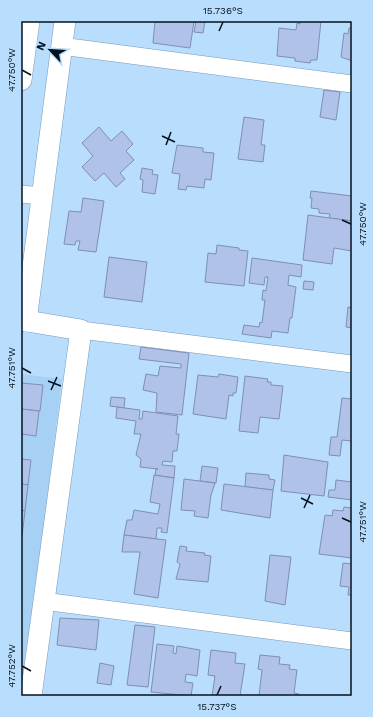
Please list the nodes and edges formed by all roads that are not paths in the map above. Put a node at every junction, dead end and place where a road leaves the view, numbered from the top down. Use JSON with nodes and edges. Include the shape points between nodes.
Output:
{"nodes":[{"id":1,"x":29,"y":21,"type":"edge"},
{"id":2,"x":65,"y":21,"type":"edge"},
{"id":3,"x":61,"y":46,"type":"junction"},
{"id":4,"x":21,"y":80,"type":"edge"},
{"id":5,"x":352,"y":84,"type":"edge"},
{"id":6,"x":21,"y":194,"type":"edge"},
{"id":7,"x":42,"y":196,"type":"junction"},
{"id":8,"x":24,"y":320,"type":"edge"},
{"id":9,"x":81,"y":330,"type":"junction"},
{"id":10,"x":352,"y":364,"type":"edge"},
{"id":11,"x":43,"y":601,"type":"junction"},
{"id":12,"x":352,"y":641,"type":"edge"},
{"id":13,"x":30,"y":696,"type":"edge"}],
"edges":[{"from":1,"to":4,"type":"street"},
{"from":2,"to":3,"type":"street"},
{"from":3,"to":5,"type":"street"},
{"from":3,"to":7,"type":"street"},
{"from":6,"to":7,"type":"street"},
{"from":7,"to":8,"type":"street"},
{"from":8,"to":9,"type":"street"},
{"from":9,"to":10,"type":"street"},
{"from":9,"to":11,"type":"street"},
{"from":11,"to":12,"type":"street"},
{"from":11,"to":13,"type":"street"}]}
